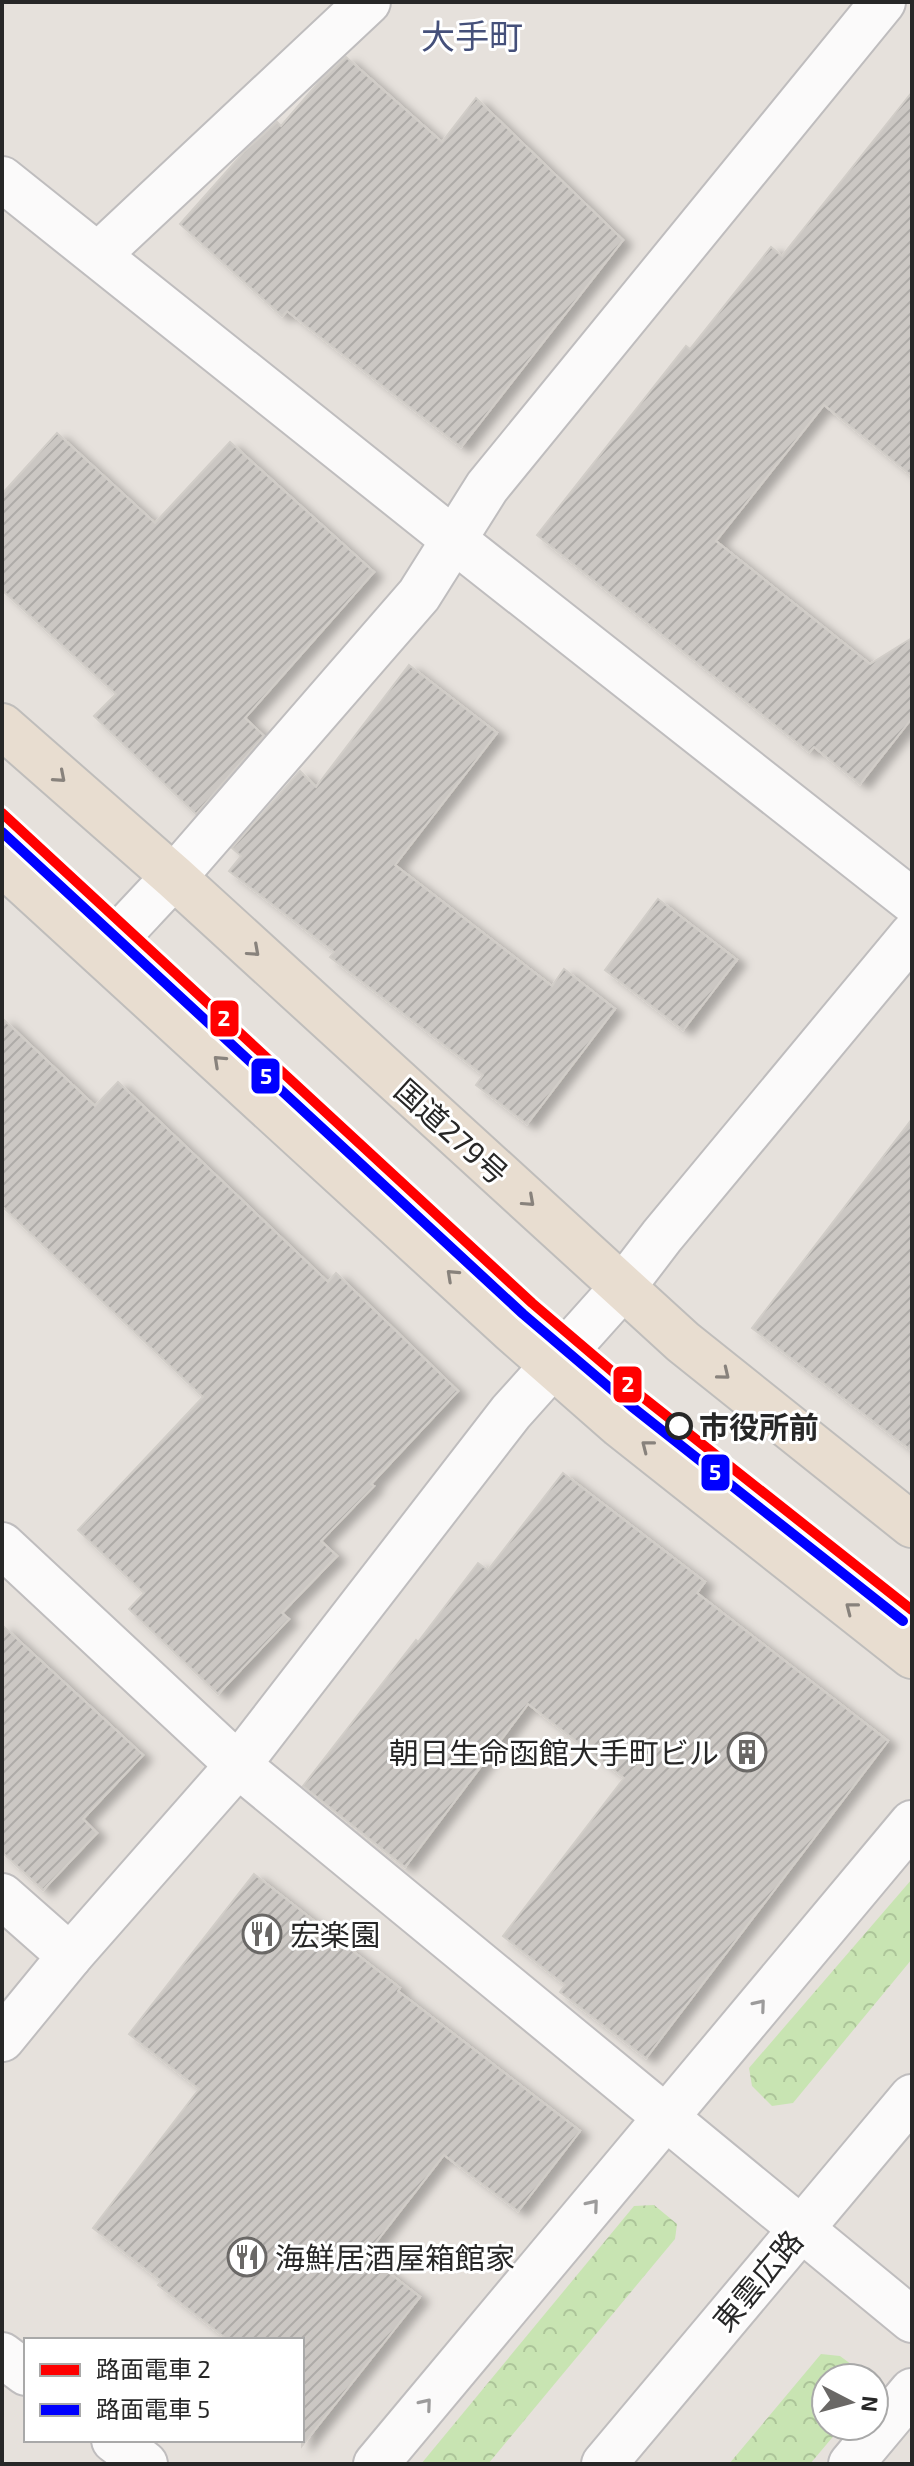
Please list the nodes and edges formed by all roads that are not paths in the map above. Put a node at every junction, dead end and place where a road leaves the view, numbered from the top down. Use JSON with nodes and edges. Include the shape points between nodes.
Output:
{"nodes":[{"id":1,"x":368,"y":2,"type":"edge"},
{"id":2,"x":883,"y":2,"type":"edge"},
{"id":3,"x":2,"y":179,"type":"edge"},
{"id":4,"x":98,"y":255,"type":"junction"},
{"id":5,"x":454,"y":540,"type":"junction"},
{"id":6,"x":2,"y":726,"type":"edge"},
{"id":7,"x":2,"y":863,"type":"edge"},
{"id":8,"x":174,"y":877,"type":"junction"},
{"id":9,"x":912,"y":901,"type":"edge"},
{"id":10,"x":912,"y":935,"type":"edge"},
{"id":11,"x":101,"y":953,"type":"junction"},
{"id":12,"x":623,"y":1287,"type":"junction"},
{"id":13,"x":554,"y":1366,"type":"junction"},
{"id":14,"x":912,"y":1525,"type":"edge"},
{"id":15,"x":2,"y":1545,"type":"edge"},
{"id":16,"x":912,"y":1656,"type":"edge"},
{"id":17,"x":238,"y":1765,"type":"junction"},
{"id":18,"x":912,"y":1823,"type":"edge"},
{"id":19,"x":2,"y":1896,"type":"edge"},
{"id":20,"x":70,"y":1956,"type":"junction"},
{"id":21,"x":2,"y":2039,"type":"edge"},
{"id":22,"x":912,"y":2097,"type":"edge"},
{"id":23,"x":667,"y":2117,"type":"junction"},
{"id":24,"x":801,"y":2228,"type":"junction"},
{"id":25,"x":912,"y":2320,"type":"edge"},
{"id":26,"x":2,"y":2355,"type":"edge"},
{"id":27,"x":24,"y":2372,"type":"edge"},
{"id":28,"x":912,"y":2391,"type":"edge"},
{"id":29,"x":117,"y":2442,"type":"edge"},
{"id":30,"x":145,"y":2464,"type":"edge"},
{"id":31,"x":376,"y":2464,"type":"edge"},
{"id":32,"x":604,"y":2464,"type":"edge"},
{"id":33,"x":851,"y":2464,"type":"edge"}],
"edges":[{"from":1,"to":4,"type":"street"},
{"from":2,"to":5,"type":"street","via":[[487,487]]},
{"from":3,"to":4,"type":"street"},
{"from":4,"to":5,"type":"street"},
{"from":5,"to":8,"type":"street","via":[[419,595]]},
{"from":5,"to":9,"type":"street"},
{"from":6,"to":8,"type":"highway","name":"国道279号","one_way":true},
{"from":7,"to":11,"type":"highway"},
{"from":8,"to":11,"type":"street"},
{"from":8,"to":12,"type":"highway","name":"国道279号","one_way":true},
{"from":10,"to":12,"type":"street"},
{"from":13,"to":11,"type":"highway","one_way":true},
{"from":12,"to":13,"type":"street"},
{"from":12,"to":14,"type":"highway","name":"国道279号","one_way":true,"via":[[683,1342]]},
{"from":16,"to":13,"type":"highway","one_way":true,"via":[[620,1425]]},
{"from":13,"to":17,"type":"street","via":[[511,1412]]},
{"from":15,"to":17,"type":"street"},
{"from":17,"to":20,"type":"street"},
{"from":17,"to":23,"type":"street"},
{"from":23,"to":18,"type":"street","one_way":true},
{"from":19,"to":20,"type":"street"},
{"from":20,"to":21,"type":"street"},
{"from":22,"to":24,"type":"street","name":"東雲広路"},
{"from":23,"to":24,"type":"street"},
{"from":31,"to":23,"type":"street","one_way":true},
{"from":24,"to":25,"type":"street"},
{"from":24,"to":32,"type":"street","name":"東雲広路"},
{"from":26,"to":27,"type":"street"},
{"from":28,"to":33,"type":"street"},
{"from":29,"to":30,"type":"street"}]}
